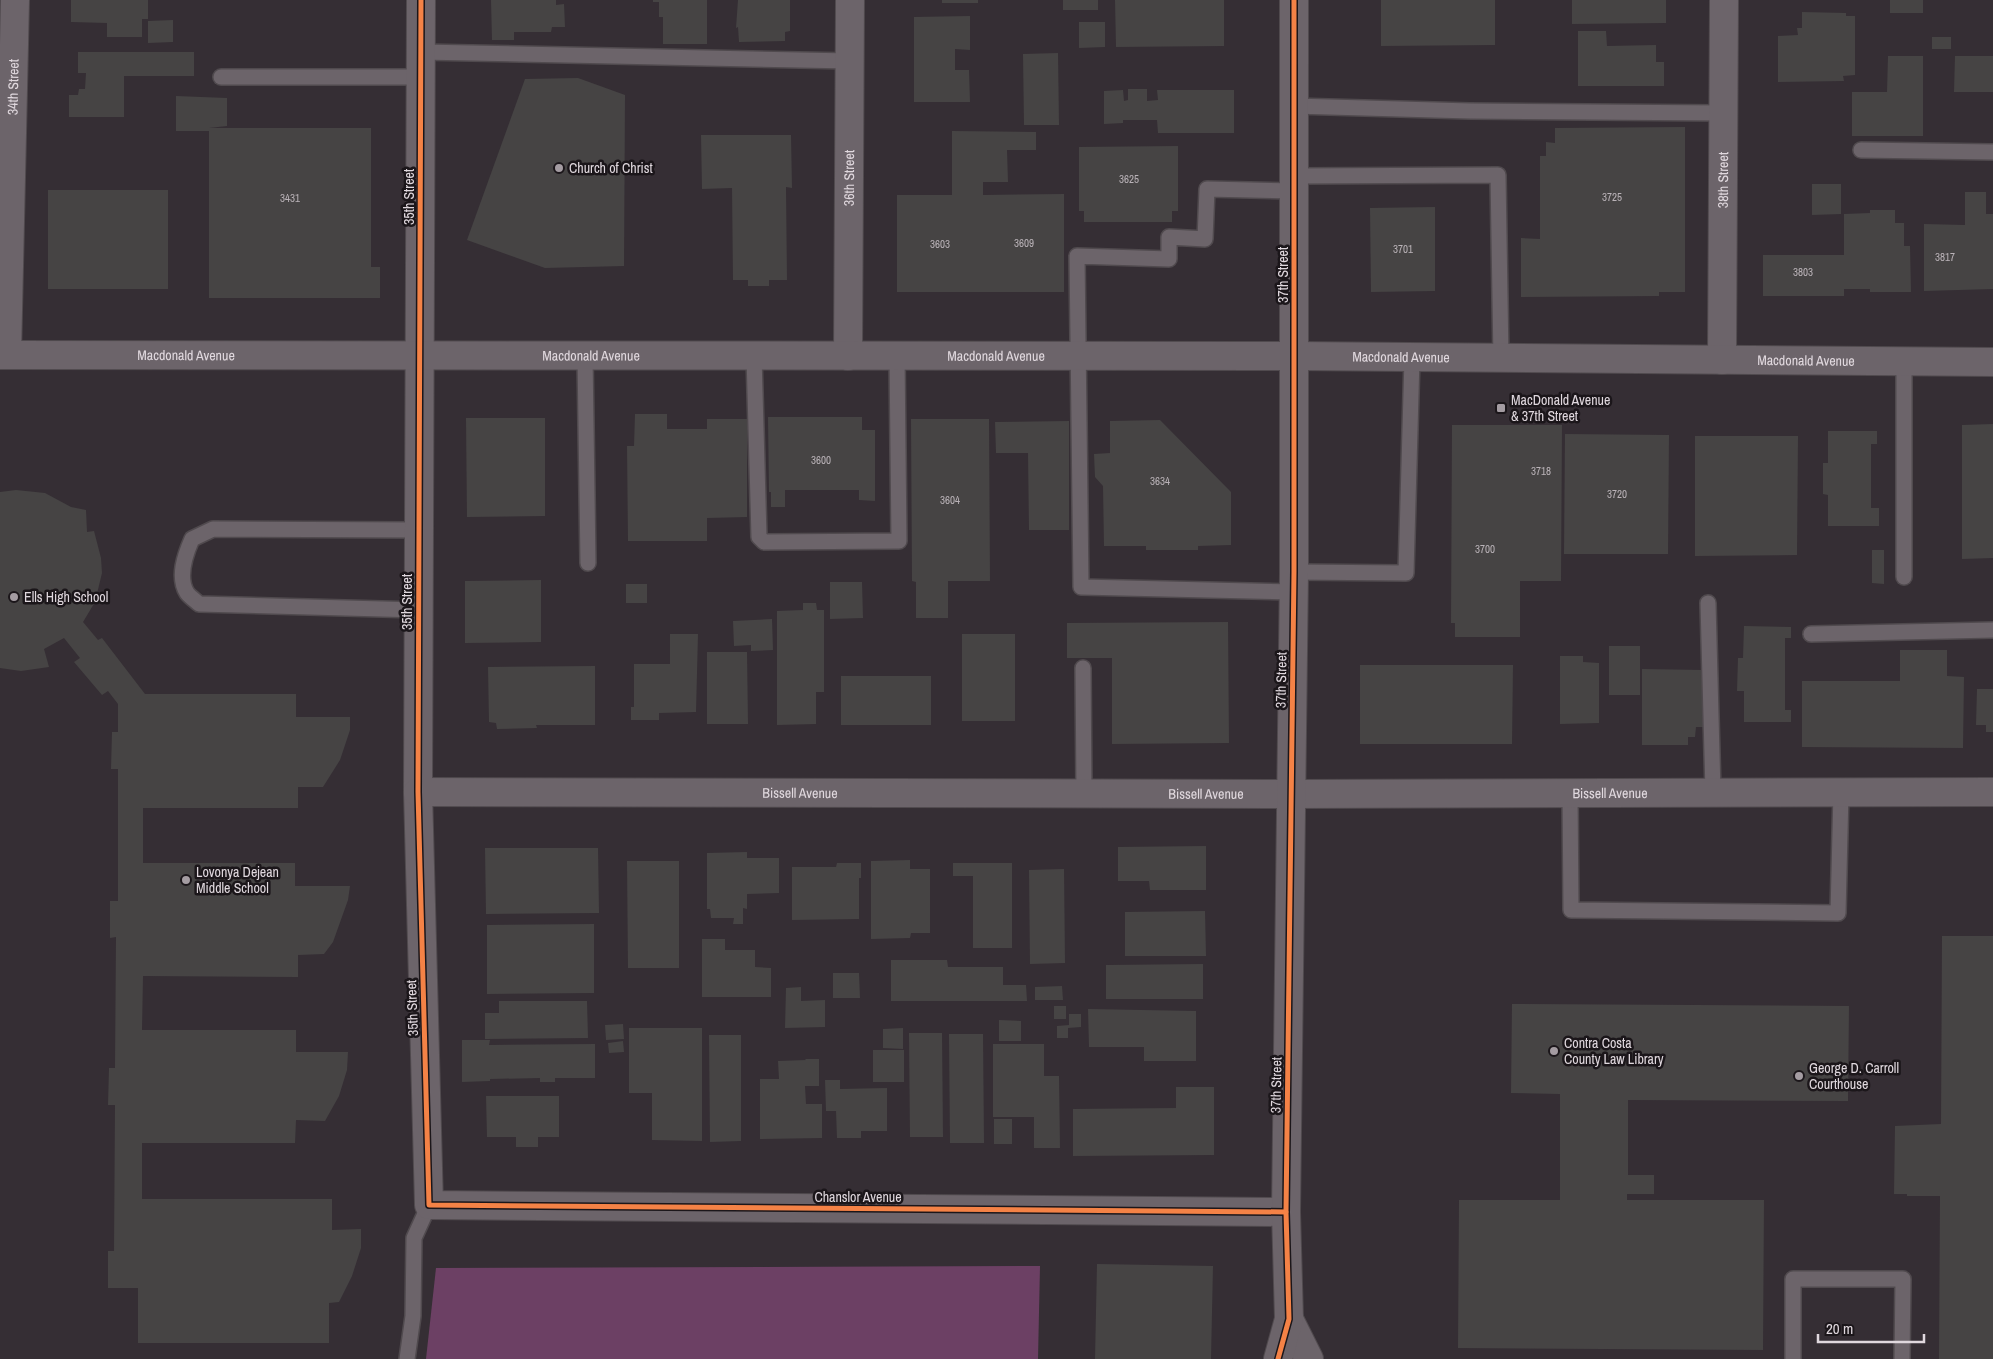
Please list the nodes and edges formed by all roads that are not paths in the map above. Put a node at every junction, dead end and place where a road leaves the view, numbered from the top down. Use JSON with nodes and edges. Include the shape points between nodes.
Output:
{"nodes":[{"id":1,"x":15,"y":0,"type":"edge"},
{"id":2,"x":421,"y":0,"type":"edge"},
{"id":3,"x":850,"y":0,"type":"edge"},
{"id":4,"x":1294,"y":0,"type":"edge"},
{"id":5,"x":1724,"y":0,"type":"edge"},
{"id":6,"x":850,"y":61,"type":"junction"},
{"id":7,"x":420,"y":65,"type":"junction"},
{"id":8,"x":221,"y":78,"type":"dead end"},
{"id":9,"x":1294,"y":106,"type":"junction"},
{"id":10,"x":1723,"y":113,"type":"junction"},
{"id":11,"x":1861,"y":150,"type":"dead end"},
{"id":12,"x":1993,"y":152,"type":"edge"},
{"id":13,"x":1294,"y":183,"type":"junction"},
{"id":14,"x":4,"y":355,"type":"edge"},
{"id":15,"x":419,"y":356,"type":"junction"},
{"id":16,"x":585,"y":356,"type":"junction"},
{"id":17,"x":754,"y":356,"type":"junction"},
{"id":18,"x":848,"y":356,"type":"junction"},
{"id":19,"x":897,"y":356,"type":"junction"},
{"id":20,"x":1077,"y":356,"type":"junction"},
{"id":21,"x":1295,"y":356,"type":"junction"},
{"id":22,"x":1412,"y":358,"type":"junction"},
{"id":23,"x":1501,"y":359,"type":"junction"},
{"id":24,"x":1722,"y":360,"type":"junction"},
{"id":25,"x":1904,"y":362,"type":"junction"},
{"id":26,"x":1993,"y":362,"type":"edge"},
{"id":27,"x":418,"y":530,"type":"junction"},
{"id":28,"x":588,"y":563,"type":"dead end"},
{"id":29,"x":1904,"y":577,"type":"dead end"},
{"id":30,"x":1294,"y":582,"type":"junction"},
{"id":31,"x":1708,"y":603,"type":"dead end"},
{"id":32,"x":418,"y":610,"type":"junction"},
{"id":33,"x":1993,"y":630,"type":"edge"},
{"id":34,"x":1811,"y":634,"type":"dead end"},
{"id":35,"x":1083,"y":668,"type":"dead end"},
{"id":36,"x":418,"y":792,"type":"junction"},
{"id":37,"x":1713,"y":792,"type":"junction"},
{"id":38,"x":1841,"y":792,"type":"junction"},
{"id":39,"x":1993,"y":792,"type":"edge"},
{"id":40,"x":1084,"y":793,"type":"junction"},
{"id":41,"x":1570,"y":793,"type":"junction"},
{"id":42,"x":1291,"y":794,"type":"junction"},
{"id":43,"x":429,"y":1205,"type":"junction"},
{"id":44,"x":1286,"y":1212,"type":"junction"},
{"id":45,"x":1289,"y":1319,"type":"junction"},
{"id":46,"x":407,"y":1359,"type":"edge"},
{"id":47,"x":1278,"y":1359,"type":"edge"},
{"id":48,"x":1309,"y":1359,"type":"edge"},
{"id":49,"x":1793,"y":1359,"type":"edge"},
{"id":50,"x":1902,"y":1359,"type":"edge"}],
"edges":[{"from":1,"to":14,"type":"street","name":"34th Street"},
{"from":2,"to":7,"type":"street","name":"35th Street"},
{"from":3,"to":6,"type":"street","name":"36th Street"},
{"from":4,"to":9,"type":"street","name":"37th Street"},
{"from":5,"to":10,"type":"street","name":"38th Street"},
{"from":6,"to":7,"type":"lane"},
{"from":6,"to":18,"type":"street","name":"36th Street"},
{"from":7,"to":8,"type":"lane"},
{"from":7,"to":15,"type":"street","name":"35th Street"},
{"from":9,"to":10,"type":"lane"},
{"from":9,"to":13,"type":"street","name":"37th Street"},
{"from":10,"to":24,"type":"street","name":"38th Street"},
{"from":11,"to":12,"type":"lane"},
{"from":13,"to":20,"type":"lane","via":[[1207,189],[1205,239],[1169,237],[1169,259],[1077,256]]},
{"from":13,"to":21,"type":"street","name":"37th Street"},
{"from":13,"to":23,"type":"lane","via":[[1498,174]]},
{"from":14,"to":15,"type":"street","name":"Macdonald Avenue"},
{"from":15,"to":16,"type":"street","name":"Macdonald Avenue"},
{"from":15,"to":27,"type":"street","name":"35th Street"},
{"from":16,"to":17,"type":"street","name":"Macdonald Avenue"},
{"from":16,"to":28,"type":"lane"},
{"from":17,"to":18,"type":"street","name":"Macdonald Avenue"},
{"from":17,"to":19,"type":"lane","via":[[760,537],[764,542],[899,540]]},
{"from":18,"to":19,"type":"street","name":"Macdonald Avenue"},
{"from":19,"to":20,"type":"street","name":"Macdonald Avenue"},
{"from":20,"to":21,"type":"street","name":"Macdonald Avenue"},
{"from":20,"to":30,"type":"lane","via":[[1081,587]]},
{"from":21,"to":22,"type":"street","name":"Macdonald Avenue"},
{"from":21,"to":30,"type":"street","name":"37th Street"},
{"from":22,"to":23,"type":"street","name":"Macdonald Avenue"},
{"from":22,"to":30,"type":"lane","via":[[1406,573]]},
{"from":23,"to":24,"type":"street","name":"Macdonald Avenue"},
{"from":24,"to":25,"type":"street","name":"Macdonald Avenue"},
{"from":25,"to":26,"type":"street","name":"Macdonald Avenue"},
{"from":25,"to":29,"type":"lane"},
{"from":27,"to":32,"type":"street","name":"35th Street"},
{"from":27,"to":32,"type":"lane","via":[[212,529],[192,539],[184,558],[182,577],[187,593],[199,604]]},
{"from":30,"to":42,"type":"street","name":"37th Street"},
{"from":31,"to":37,"type":"lane"},
{"from":32,"to":36,"type":"street","name":"35th Street"},
{"from":33,"to":34,"type":"lane"},
{"from":35,"to":40,"type":"lane"},
{"from":36,"to":40,"type":"street","name":"Bissell Avenue"},
{"from":36,"to":43,"type":"street","name":"35th Street"},
{"from":37,"to":38,"type":"street","name":"Bissell Avenue"},
{"from":37,"to":41,"type":"street","name":"Bissell Avenue"},
{"from":38,"to":39,"type":"street","name":"Bissell Avenue"},
{"from":38,"to":41,"type":"lane","via":[[1838,913],[1571,910]]},
{"from":40,"to":42,"type":"street","name":"Bissell Avenue"},
{"from":41,"to":42,"type":"street","name":"Bissell Avenue"},
{"from":42,"to":44,"type":"street","name":"37th Street"},
{"from":43,"to":44,"type":"street","name":"Chanslor Avenue"},
{"from":43,"to":46,"type":"lane","via":[[414,1238],[413,1316]]},
{"from":44,"to":45,"type":"street","name":"37th Street"},
{"from":45,"to":47,"type":"street","name":"37th Street"},
{"from":45,"to":48,"type":"street","name":"37th Street"},
{"from":49,"to":50,"type":"lane","via":[[1793,1279],[1903,1279]]}]}
